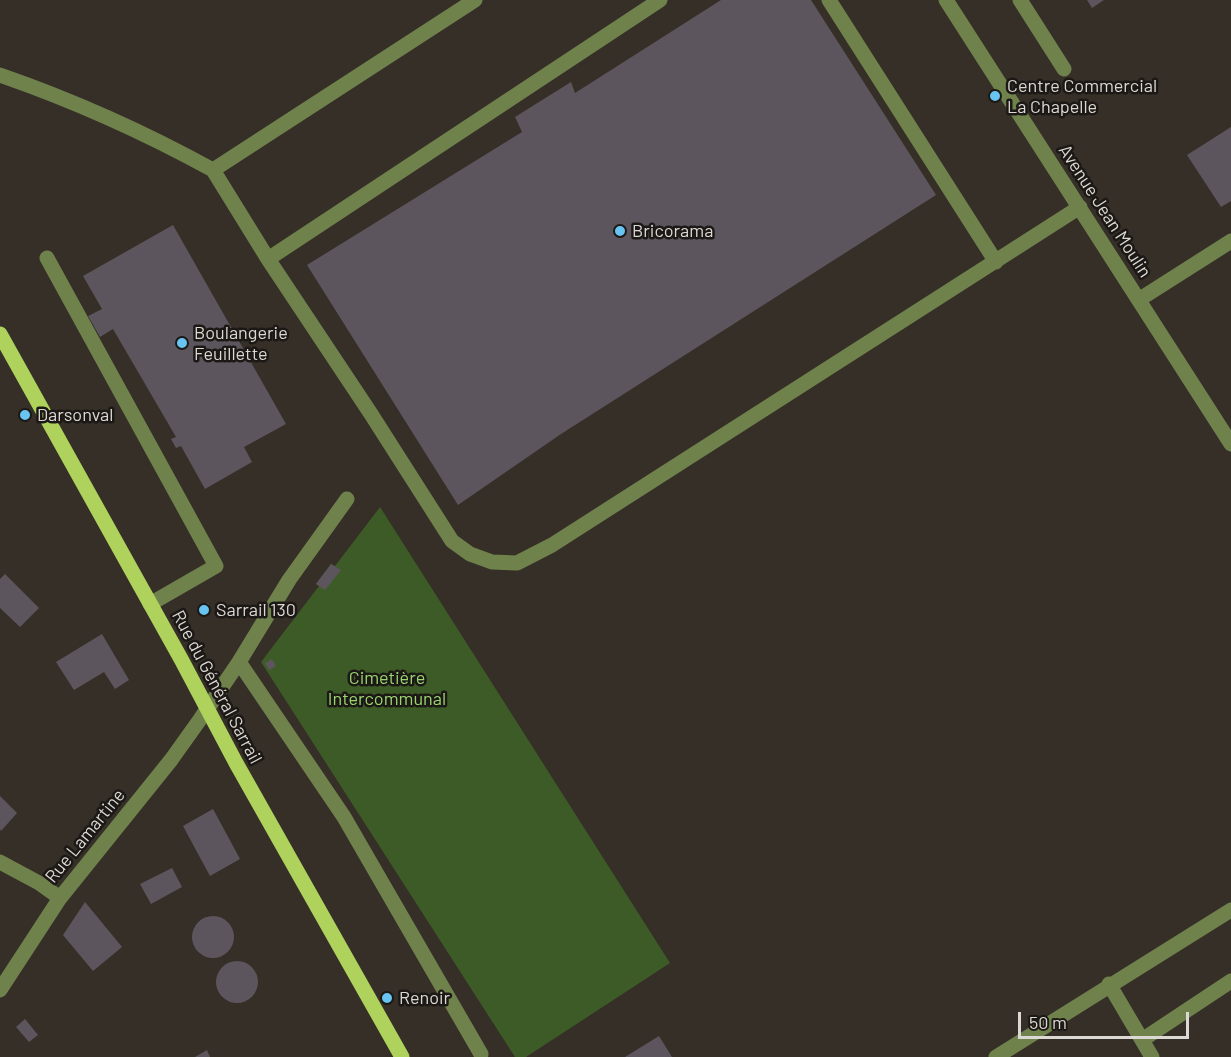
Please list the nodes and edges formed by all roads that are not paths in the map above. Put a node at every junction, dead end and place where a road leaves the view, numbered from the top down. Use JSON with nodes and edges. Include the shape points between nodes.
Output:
{"nodes":[{"id":1,"x":475,"y":0,"type":"edge"},
{"id":2,"x":660,"y":0,"type":"edge"},
{"id":3,"x":829,"y":0,"type":"edge"},
{"id":4,"x":946,"y":0,"type":"edge"},
{"id":5,"x":1020,"y":0,"type":"edge"},
{"id":6,"x":1064,"y":69,"type":"dead end"},
{"id":7,"x":0,"y":75,"type":"edge"},
{"id":8,"x":213,"y":170,"type":"junction"},
{"id":9,"x":1080,"y":207,"type":"junction"},
{"id":10,"x":1231,"y":241,"type":"edge"},
{"id":11,"x":47,"y":258,"type":"dead end"},
{"id":12,"x":268,"y":259,"type":"junction"},
{"id":13,"x":996,"y":262,"type":"junction"},
{"id":14,"x":1140,"y":299,"type":"junction"},
{"id":15,"x":0,"y":334,"type":"edge"},
{"id":16,"x":1231,"y":444,"type":"edge"},
{"id":17,"x":348,"y":498,"type":"dead end"},
{"id":18,"x":150,"y":604,"type":"junction"},
{"id":19,"x":239,"y":662,"type":"junction"},
{"id":20,"x":207,"y":709,"type":"junction"},
{"id":21,"x":0,"y":862,"type":"edge"},
{"id":22,"x":60,"y":898,"type":"junction"},
{"id":23,"x":1231,"y":910,"type":"edge"},
{"id":24,"x":1231,"y":981,"type":"edge"},
{"id":25,"x":1109,"y":984,"type":"junction"},
{"id":26,"x":0,"y":990,"type":"edge"},
{"id":27,"x":1142,"y":1040,"type":"junction"},
{"id":28,"x":481,"y":1054,"type":"dead end"},
{"id":29,"x":402,"y":1057,"type":"edge"},
{"id":30,"x":996,"y":1057,"type":"edge"},
{"id":31,"x":1152,"y":1057,"type":"edge"}],
"edges":[{"from":1,"to":8,"type":"street"},
{"from":2,"to":12,"type":"street"},
{"from":3,"to":13,"type":"street"},
{"from":4,"to":9,"type":"street","name":"Avenue Jean Moulin"},
{"from":5,"to":6,"type":"street"},
{"from":7,"to":8,"type":"street","via":[[138,130]]},
{"from":8,"to":12,"type":"street"},
{"from":9,"to":13,"type":"street"},
{"from":9,"to":14,"type":"street","name":"Avenue Jean Moulin"},
{"from":10,"to":14,"type":"street"},
{"from":11,"to":18,"type":"street","via":[[216,566]]},
{"from":12,"to":13,"type":"street","via":[[452,541],[470,555],[517,563],[552,545]]},
{"from":14,"to":16,"type":"street","name":"Avenue Jean Moulin"},
{"from":15,"to":18,"type":"main road","name":"Rue du Général Sarrail"},
{"from":17,"to":19,"type":"street","name":"Rue Lamartine","via":[[289,579]]},
{"from":18,"to":20,"type":"main road","name":"Rue du Général Sarrail"},
{"from":19,"to":20,"type":"street","name":"Rue Lamartine"},
{"from":19,"to":28,"type":"street","via":[[344,817]]},
{"from":20,"to":22,"type":"street","name":"Rue Lamartine"},
{"from":20,"to":29,"type":"main road","name":"Rue du Général Sarrail"},
{"from":21,"to":22,"type":"street"},
{"from":22,"to":26,"type":"street","name":"Rue Lamartine"},
{"from":23,"to":25,"type":"street"},
{"from":24,"to":27,"type":"street"},
{"from":25,"to":27,"type":"street"},
{"from":25,"to":30,"type":"street"},
{"from":27,"to":31,"type":"street"}]}
